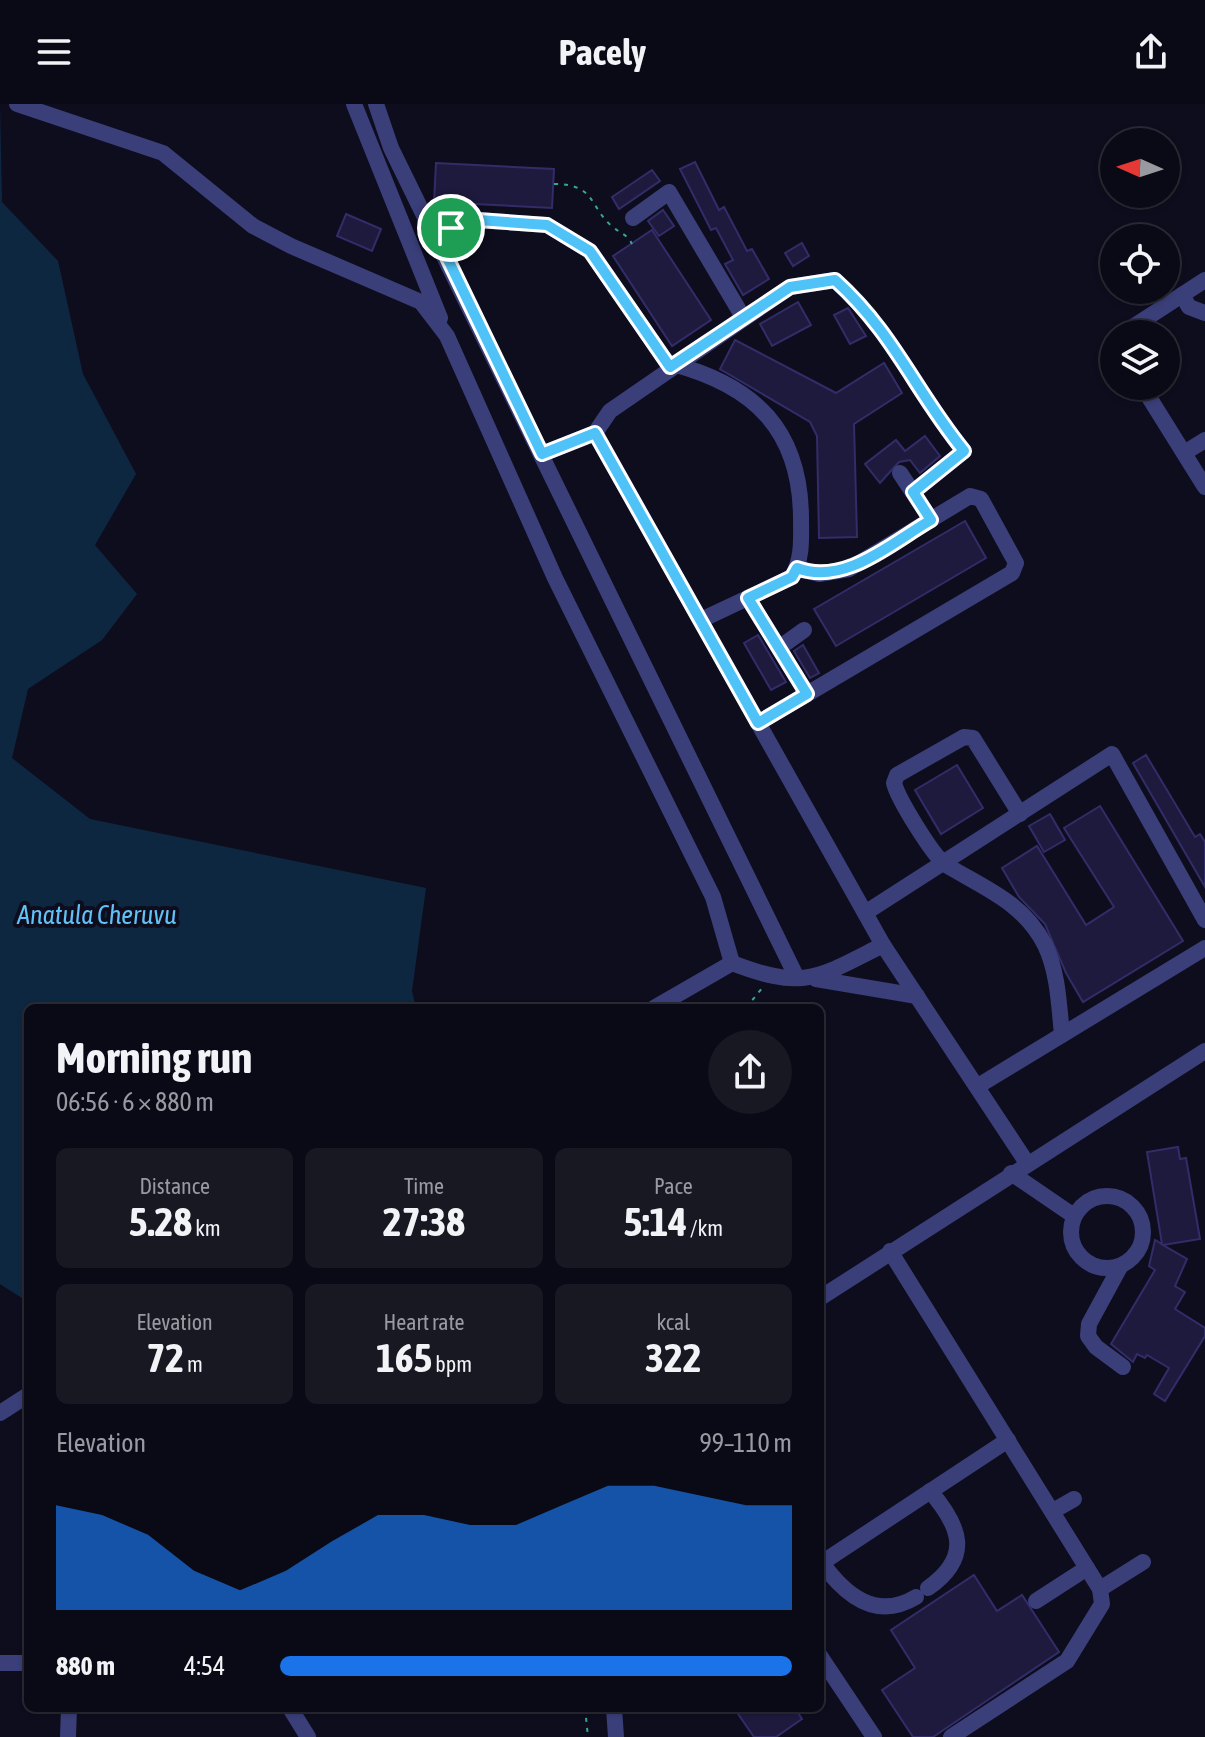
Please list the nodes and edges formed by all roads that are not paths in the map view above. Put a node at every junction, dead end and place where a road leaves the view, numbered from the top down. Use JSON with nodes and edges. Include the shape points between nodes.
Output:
{"nodes":[{"id":1,"x":17,"y":104,"type":"edge"},
{"id":2,"x":354,"y":104,"type":"edge"},
{"id":3,"x":376,"y":104,"type":"edge"},
{"id":4,"x":633,"y":218,"type":"dead end"},
{"id":5,"x":604,"y":240,"type":"dead end"},
{"id":6,"x":440,"y":243,"type":"junction"},
{"id":7,"x":590,"y":251,"type":"junction"},
{"id":8,"x":1205,"y":280,"type":"edge"},
{"id":9,"x":1182,"y":295,"type":"junction"},
{"id":10,"x":1205,"y":313,"type":"edge"},
{"id":11,"x":743,"y":317,"type":"junction"},
{"id":12,"x":1144,"y":320,"type":"edge"},
{"id":13,"x":447,"y":336,"type":"junction"},
{"id":14,"x":672,"y":366,"type":"junction"},
{"id":15,"x":1151,"y":400,"type":"edge"},
{"id":16,"x":595,"y":433,"type":"junction"},
{"id":17,"x":1205,"y":440,"type":"edge"},
{"id":18,"x":1184,"y":453,"type":"junction"},
{"id":19,"x":542,"y":454,"type":"junction"},
{"id":20,"x":900,"y":473,"type":"dead end"},
{"id":21,"x":1205,"y":487,"type":"edge"},
{"id":22,"x":913,"y":492,"type":"junction"},
{"id":23,"x":931,"y":520,"type":"junction"},
{"id":24,"x":797,"y":568,"type":"junction"},
{"id":25,"x":748,"y":598,"type":"junction"},
{"id":26,"x":701,"y":620,"type":"junction"},
{"id":27,"x":804,"y":630,"type":"dead end"},
{"id":28,"x":779,"y":648,"type":"junction"},
{"id":29,"x":807,"y":694,"type":"junction"},
{"id":30,"x":758,"y":723,"type":"junction"},
{"id":31,"x":1020,"y":814,"type":"junction"},
{"id":32,"x":943,"y":863,"type":"junction"},
{"id":33,"x":865,"y":913,"type":"junction"},
{"id":34,"x":1205,"y":920,"type":"edge"},
{"id":35,"x":883,"y":945,"type":"junction"},
{"id":36,"x":1205,"y":948,"type":"edge"},
{"id":37,"x":732,"y":963,"type":"junction"},
{"id":38,"x":797,"y":978,"type":"junction"},
{"id":39,"x":816,"y":979,"type":"junction"},
{"id":40,"x":917,"y":996,"type":"junction"},
{"id":41,"x":661,"y":1004,"type":"edge"},
{"id":42,"x":1062,"y":1035,"type":"junction"},
{"id":43,"x":1205,"y":1051,"type":"edge"},
{"id":44,"x":978,"y":1086,"type":"junction"},
{"id":45,"x":1027,"y":1163,"type":"junction"},
{"id":46,"x":1011,"y":1173,"type":"junction"},
{"id":47,"x":1074,"y":1216,"type":"junction"},
{"id":48,"x":890,"y":1251,"type":"junction"},
{"id":49,"x":1120,"y":1267,"type":"junction"},
{"id":50,"x":824,"y":1295,"type":"edge"},
{"id":51,"x":1123,"y":1367,"type":"dead end"},
{"id":52,"x":24,"y":1398,"type":"edge"},
{"id":53,"x":0,"y":1413,"type":"edge"},
{"id":54,"x":1008,"y":1440,"type":"junction"},
{"id":55,"x":930,"y":1491,"type":"junction"},
{"id":56,"x":1074,"y":1499,"type":"dead end"},
{"id":57,"x":1053,"y":1511,"type":"junction"},
{"id":58,"x":824,"y":1562,"type":"edge"},
{"id":59,"x":1143,"y":1562,"type":"dead end"},
{"id":60,"x":824,"y":1567,"type":"edge"},
{"id":61,"x":1087,"y":1568,"type":"junction"},
{"id":62,"x":1100,"y":1589,"type":"junction"},
{"id":63,"x":1036,"y":1601,"type":"dead end"},
{"id":64,"x":0,"y":1663,"type":"edge"},
{"id":65,"x":24,"y":1663,"type":"edge"},
{"id":66,"x":825,"y":1674,"type":"edge"},
{"id":67,"x":69,"y":1712,"type":"edge"},
{"id":68,"x":292,"y":1712,"type":"edge"},
{"id":69,"x":614,"y":1712,"type":"edge"},
{"id":70,"x":68,"y":1737,"type":"edge"},
{"id":71,"x":308,"y":1737,"type":"edge"},
{"id":72,"x":616,"y":1737,"type":"edge"},
{"id":73,"x":874,"y":1737,"type":"edge"},
{"id":74,"x":951,"y":1737,"type":"edge"}],
"edges":[{"from":1,"to":13,"type":"lane","via":[[163,153],[253,226],[421,302]]},
{"from":2,"to":13,"type":"lane"},
{"from":3,"to":6,"type":"lane","via":[[391,148]]},
{"from":4,"to":11,"type":"lane","via":[[669,192]]},
{"from":5,"to":7,"type":"lane"},
{"from":6,"to":7,"type":"lane","via":[[464,219],[547,225]]},
{"from":6,"to":19,"type":"lane"},
{"from":7,"to":14,"type":"lane"},
{"from":8,"to":9,"type":"lane"},
{"from":9,"to":10,"type":"lane","via":[[1189,307]]},
{"from":9,"to":12,"type":"lane"},
{"from":11,"to":14,"type":"lane"},
{"from":11,"to":22,"type":"lane","via":[[790,287],[835,280],[865,307],[901,353],[924,401],[964,451]]},
{"from":13,"to":37,"type":"lane","via":[[555,578],[713,897]]},
{"from":14,"to":16,"type":"lane","via":[[610,411]]},
{"from":14,"to":24,"type":"lane","via":[[691,369],[756,401],[778,429],[797,463]]},
{"from":15,"to":18,"type":"lane"},
{"from":16,"to":19,"type":"lane"},
{"from":16,"to":26,"type":"lane"},
{"from":17,"to":18,"type":"lane"},
{"from":18,"to":21,"type":"lane"},
{"from":19,"to":38,"type":"lane"},
{"from":20,"to":22,"type":"lane"},
{"from":22,"to":23,"type":"lane"},
{"from":23,"to":24,"type":"lane","via":[[849,569],[819,574]]},
{"from":23,"to":29,"type":"lane","via":[[970,496],[981,499],[1016,563],[1012,573]]},
{"from":24,"to":25,"type":"lane","via":[[792,577]]},
{"from":25,"to":26,"type":"lane"},
{"from":25,"to":28,"type":"lane"},
{"from":26,"to":30,"type":"lane"},
{"from":27,"to":28,"type":"lane"},
{"from":28,"to":29,"type":"lane"},
{"from":29,"to":30,"type":"lane"},
{"from":30,"to":33,"type":"lane"},
{"from":31,"to":32,"type":"lane"},
{"from":31,"to":32,"type":"lane","via":[[973,738],[964,737],[897,775],[896,792]]},
{"from":31,"to":34,"type":"lane","via":[[1112,754]]},
{"from":32,"to":33,"type":"lane"},
{"from":32,"to":42,"type":"lane","via":[[1002,896],[1033,927],[1053,966]]},
{"from":33,"to":35,"type":"lane"},
{"from":35,"to":39,"type":"lane"},
{"from":35,"to":40,"type":"lane"},
{"from":36,"to":42,"type":"lane"},
{"from":37,"to":38,"type":"lane","via":[[771,978]]},
{"from":37,"to":41,"type":"lane"},
{"from":38,"to":39,"type":"lane"},
{"from":39,"to":40,"type":"lane"},
{"from":40,"to":44,"type":"lane"},
{"from":42,"to":44,"type":"lane"},
{"from":43,"to":45,"type":"lane"},
{"from":44,"to":45,"type":"lane"},
{"from":45,"to":46,"type":"lane"},
{"from":46,"to":47,"type":"lane"},
{"from":46,"to":48,"type":"lane"},
{"from":47,"to":49,"type":"lane","via":[[1076,1252],[1095,1267]]},
{"from":47,"to":49,"type":"lane","via":[[1101,1196],[1133,1207],[1143,1239],[1139,1251]]},
{"from":48,"to":50,"type":"lane"},
{"from":48,"to":54,"type":"lane"},
{"from":49,"to":51,"type":"lane","via":[[1089,1324],[1088,1336]]},
{"from":52,"to":53,"type":"lane"},
{"from":54,"to":55,"type":"lane"},
{"from":54,"to":57,"type":"lane"},
{"from":55,"to":58,"type":"lane"},
{"from":55,"to":60,"type":"lane","via":[[949,1513],[957,1543],[956,1559],[945,1576],[886,1607],[847,1594]]},
{"from":56,"to":57,"type":"lane"},
{"from":57,"to":61,"type":"lane"},
{"from":59,"to":62,"type":"lane"},
{"from":61,"to":62,"type":"lane"},
{"from":61,"to":63,"type":"lane"},
{"from":62,"to":74,"type":"lane","via":[[1102,1604],[1067,1661]]},
{"from":64,"to":65,"type":"lane"},
{"from":66,"to":73,"type":"lane"},
{"from":67,"to":70,"type":"lane"},
{"from":68,"to":71,"type":"lane"},
{"from":69,"to":72,"type":"lane"}]}
